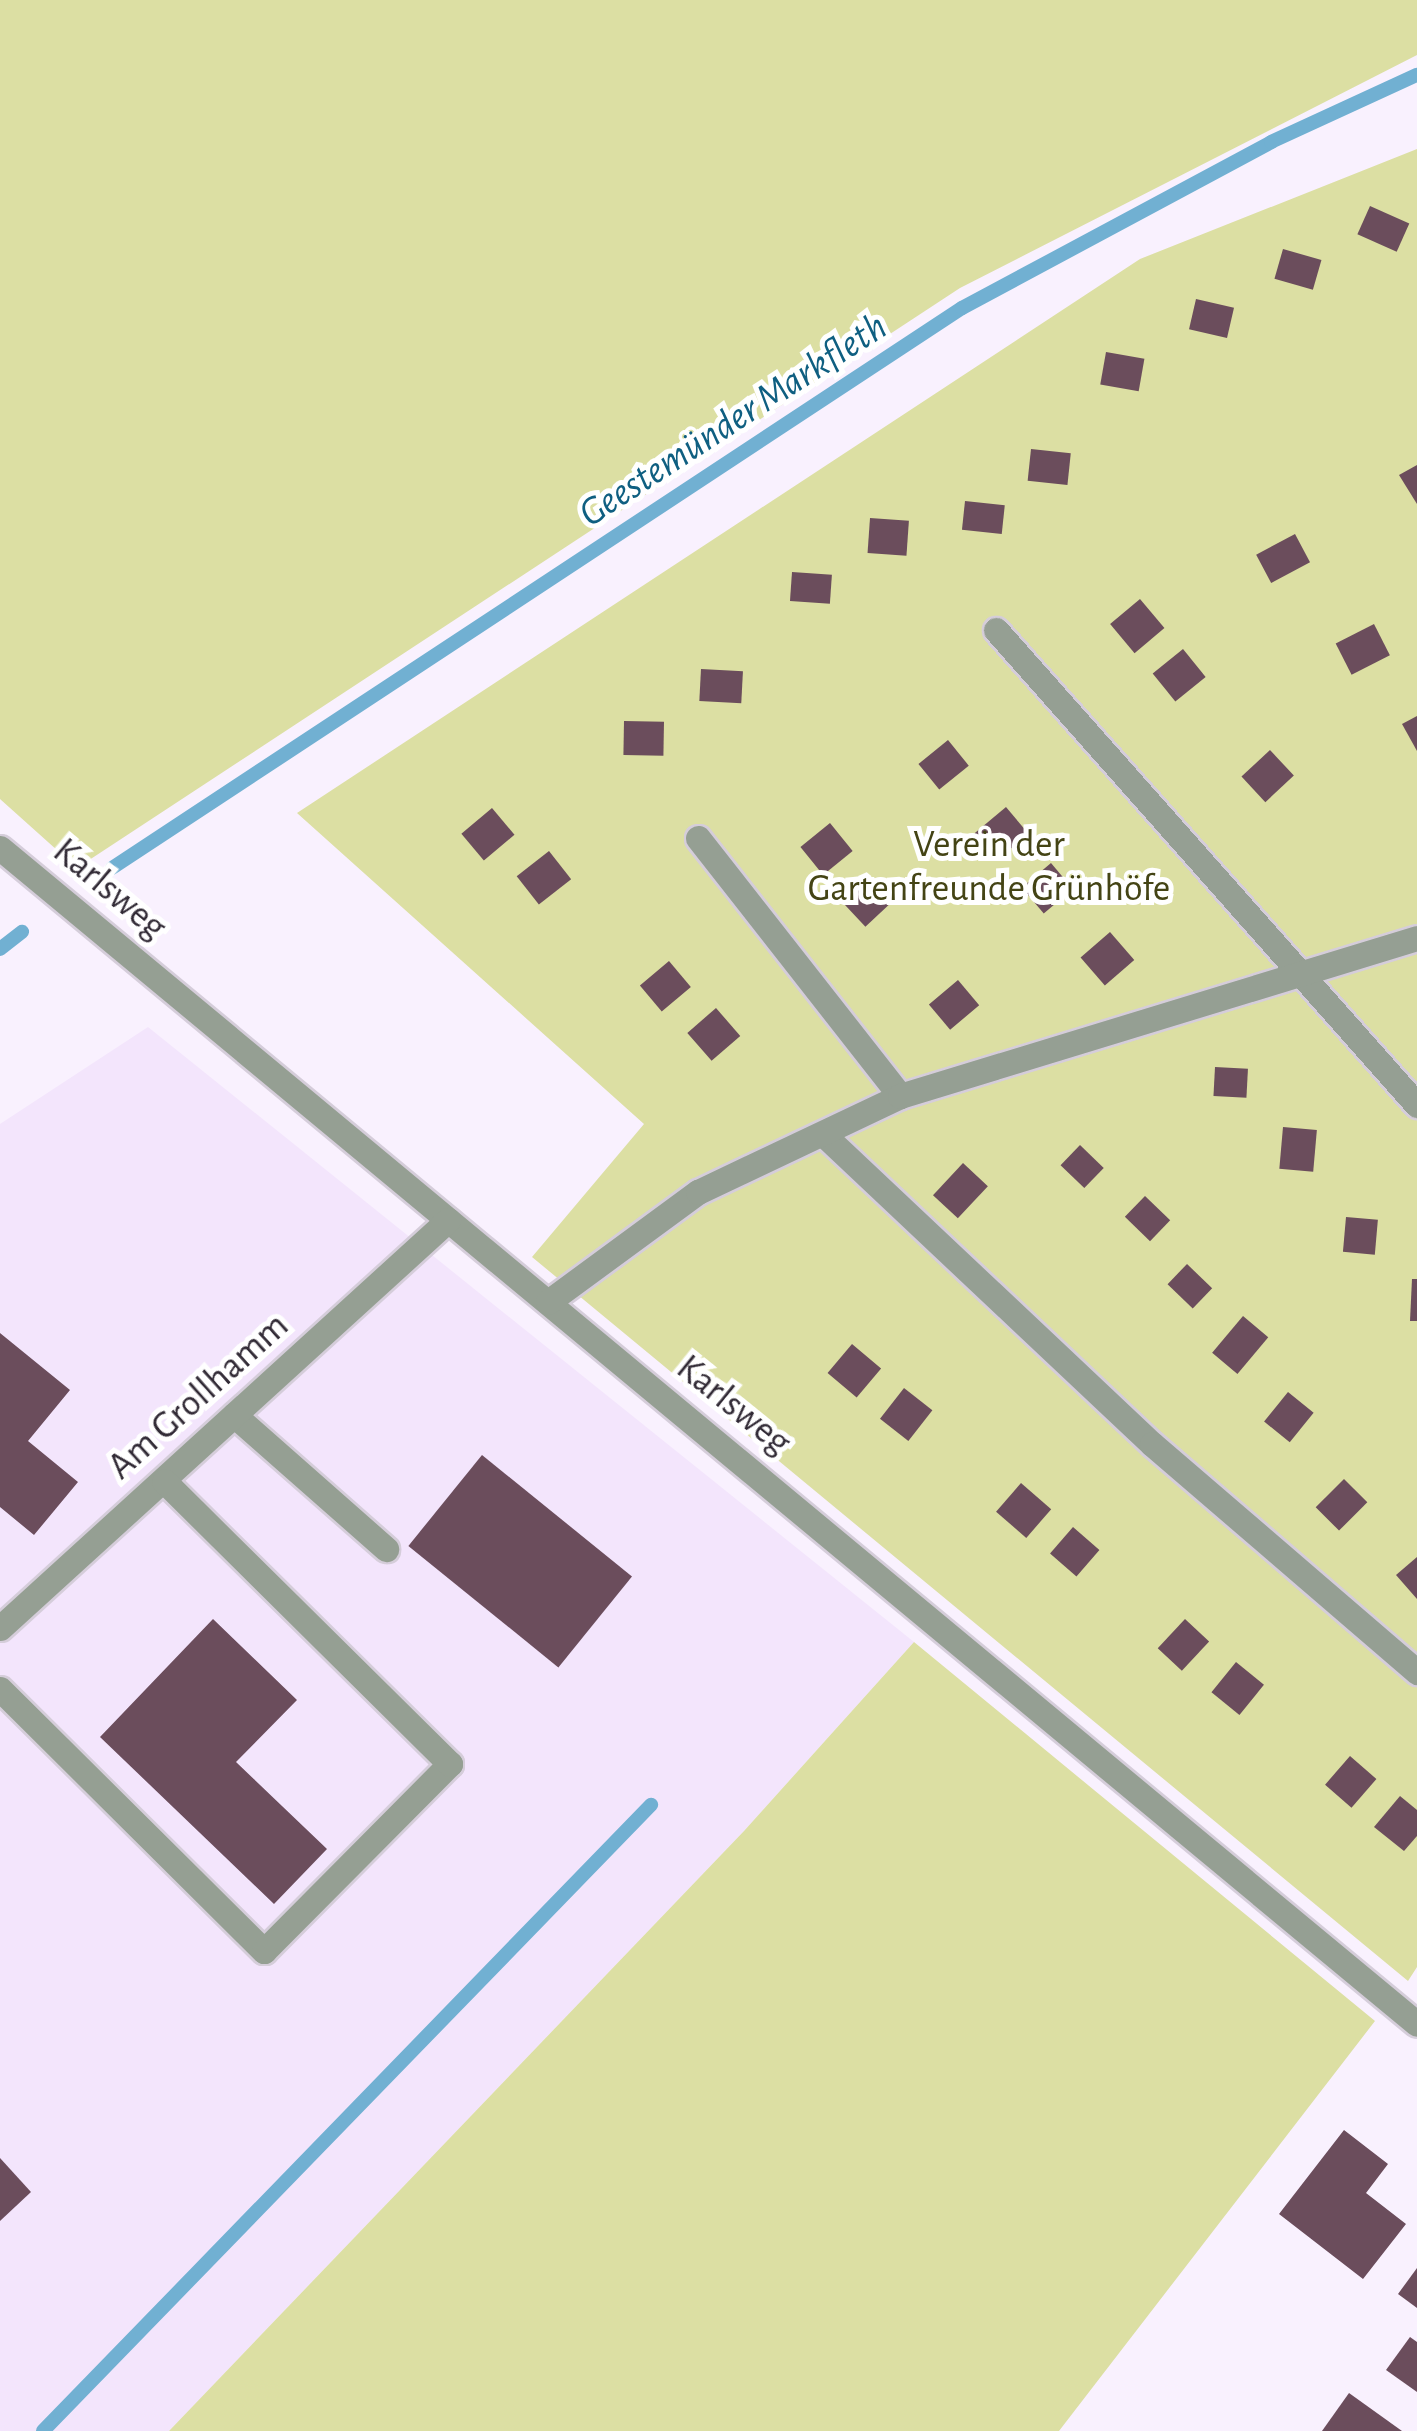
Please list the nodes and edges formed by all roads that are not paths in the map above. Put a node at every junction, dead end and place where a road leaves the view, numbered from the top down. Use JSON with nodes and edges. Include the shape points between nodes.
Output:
{"nodes":[{"id":1,"x":996,"y":630,"type":"dead end"},
{"id":2,"x":698,"y":838,"type":"dead end"},
{"id":3,"x":0,"y":848,"type":"edge"},
{"id":4,"x":1417,"y":938,"type":"edge"},
{"id":5,"x":1301,"y":972,"type":"junction"},
{"id":6,"x":900,"y":1096,"type":"junction"},
{"id":7,"x":1417,"y":1105,"type":"edge"},
{"id":8,"x":823,"y":1134,"type":"junction"},
{"id":9,"x":448,"y":1220,"type":"junction"},
{"id":10,"x":548,"y":1302,"type":"junction"},
{"id":11,"x":234,"y":1416,"type":"junction"},
{"id":12,"x":164,"y":1480,"type":"junction"},
{"id":13,"x":386,"y":1549,"type":"dead end"},
{"id":14,"x":0,"y":1628,"type":"edge"},
{"id":15,"x":1417,"y":1672,"type":"edge"},
{"id":16,"x":0,"y":1689,"type":"edge"},
{"id":17,"x":1417,"y":2024,"type":"edge"}],
"edges":[{"from":1,"to":5,"type":"street"},
{"from":2,"to":6,"type":"street"},
{"from":3,"to":9,"type":"street","name":"Karlsweg"},
{"from":4,"to":5,"type":"street"},
{"from":5,"to":6,"type":"street"},
{"from":5,"to":7,"type":"street"},
{"from":6,"to":8,"type":"street"},
{"from":8,"to":10,"type":"street","via":[[698,1192]]},
{"from":8,"to":15,"type":"street","via":[[1152,1444]]},
{"from":9,"to":10,"type":"street","name":"Karlsweg"},
{"from":9,"to":11,"type":"street","name":"Am Grollhamm"},
{"from":10,"to":17,"type":"street","name":"Karlsweg"},
{"from":11,"to":12,"type":"street","name":"Am Grollhamm"},
{"from":11,"to":13,"type":"street"},
{"from":12,"to":14,"type":"street","name":"Am Grollhamm"},
{"from":12,"to":16,"type":"street","via":[[450,1764],[264,1950]]}]}
